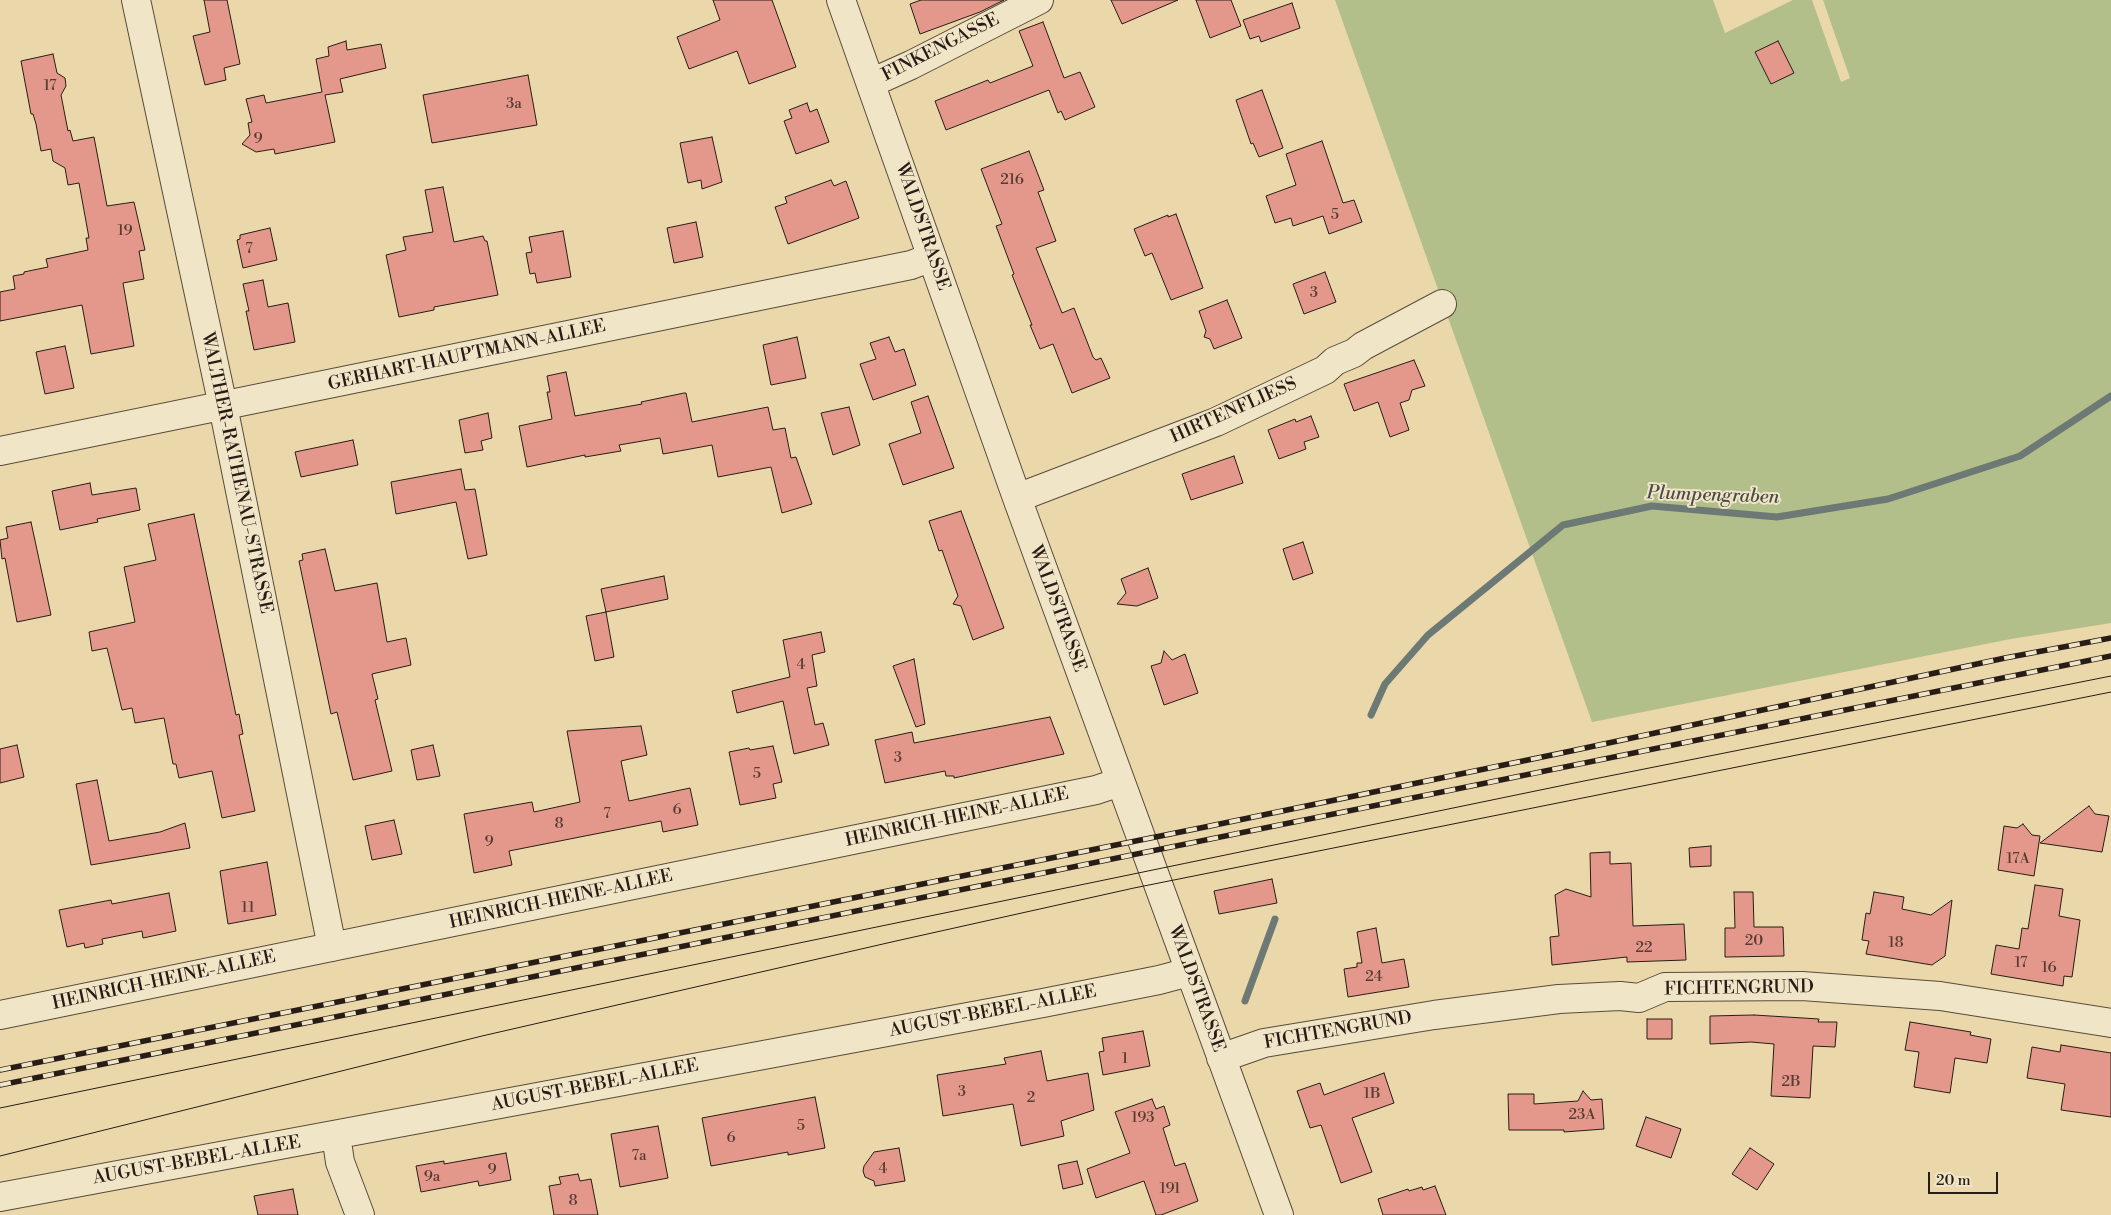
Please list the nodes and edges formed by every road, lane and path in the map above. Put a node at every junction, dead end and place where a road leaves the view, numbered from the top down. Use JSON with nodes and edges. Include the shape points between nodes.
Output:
{"nodes":[{"id":1,"x":136,"y":0,"type":"edge"},
{"id":2,"x":841,"y":0,"type":"edge"},
{"id":3,"x":1039,"y":0,"type":"edge"},
{"id":4,"x":871,"y":83,"type":"junction"},
{"id":5,"x":932,"y":257,"type":"junction"},
{"id":6,"x":1442,"y":304,"type":"dead end"},
{"id":7,"x":222,"y":406,"type":"junction"},
{"id":8,"x":0,"y":450,"type":"edge"},
{"id":9,"x":1017,"y":498,"type":"junction"},
{"id":10,"x":1120,"y":782,"type":"junction"},
{"id":11,"x":332,"y":947,"type":"junction"},
{"id":12,"x":1189,"y":972,"type":"junction"},
{"id":13,"x":0,"y":1015,"type":"edge"},
{"id":14,"x":2111,"y":1023,"type":"edge"},
{"id":15,"x":1221,"y":1058,"type":"junction"},
{"id":16,"x":336,"y":1135,"type":"junction"},
{"id":17,"x":0,"y":1197,"type":"edge"},
{"id":18,"x":360,"y":1215,"type":"edge"},
{"id":19,"x":1279,"y":1215,"type":"edge"}],
"edges":[{"from":1,"to":7,"type":"street","name":"WALTHER-RATHENAU-STRASSE"},
{"from":2,"to":4,"type":"street","name":"WALDSTRASSE"},
{"from":3,"to":4,"type":"street","name":"FINKENGASSE"},
{"from":4,"to":5,"type":"street","name":"WALDSTRASSE"},
{"from":5,"to":7,"type":"street","name":"GERHART-HAUPTMANN-ALLEE","via":[[902,267]]},
{"from":5,"to":9,"type":"street","name":"WALDSTRASSE"},
{"from":6,"to":9,"type":"street","name":"HIRTENFLIESS","via":[[1363,346],[1354,354],[1335,361],[1325,370],[1231,415]]},
{"from":7,"to":8,"type":"street","name":"GERHART-HAUPTMANN-ALLEE"},
{"from":7,"to":11,"type":"street","name":"WALTHER-RATHENAU-STRASSE"},
{"from":9,"to":10,"type":"street","name":"WALDSTRASSE"},
{"from":10,"to":11,"type":"street","name":"HEINRICH-HEINE-ALLEE","via":[[1096,790]]},
{"from":10,"to":12,"type":"street","name":"WALDSTRASSE"},
{"from":11,"to":13,"type":"street","name":"HEINRICH-HEINE-ALLEE"},
{"from":12,"to":15,"type":"street","name":"WALDSTRASSE"},
{"from":12,"to":16,"type":"street","name":"AUGUST-BEBEL-ALLEE","via":[[1050,1002]]},
{"from":14,"to":15,"type":"street","name":"FICHTENGRUND","via":[[1940,996],[1802,986],[1665,987],[1639,998],[1559,1000],[1458,1011],[1264,1043]]},
{"from":15,"to":19,"type":"street","name":"WALDSTRASSE"},
{"from":16,"to":17,"type":"street","name":"AUGUST-BEBEL-ALLEE"},
{"from":16,"to":18,"type":"street","via":[[340,1162]]}]}
